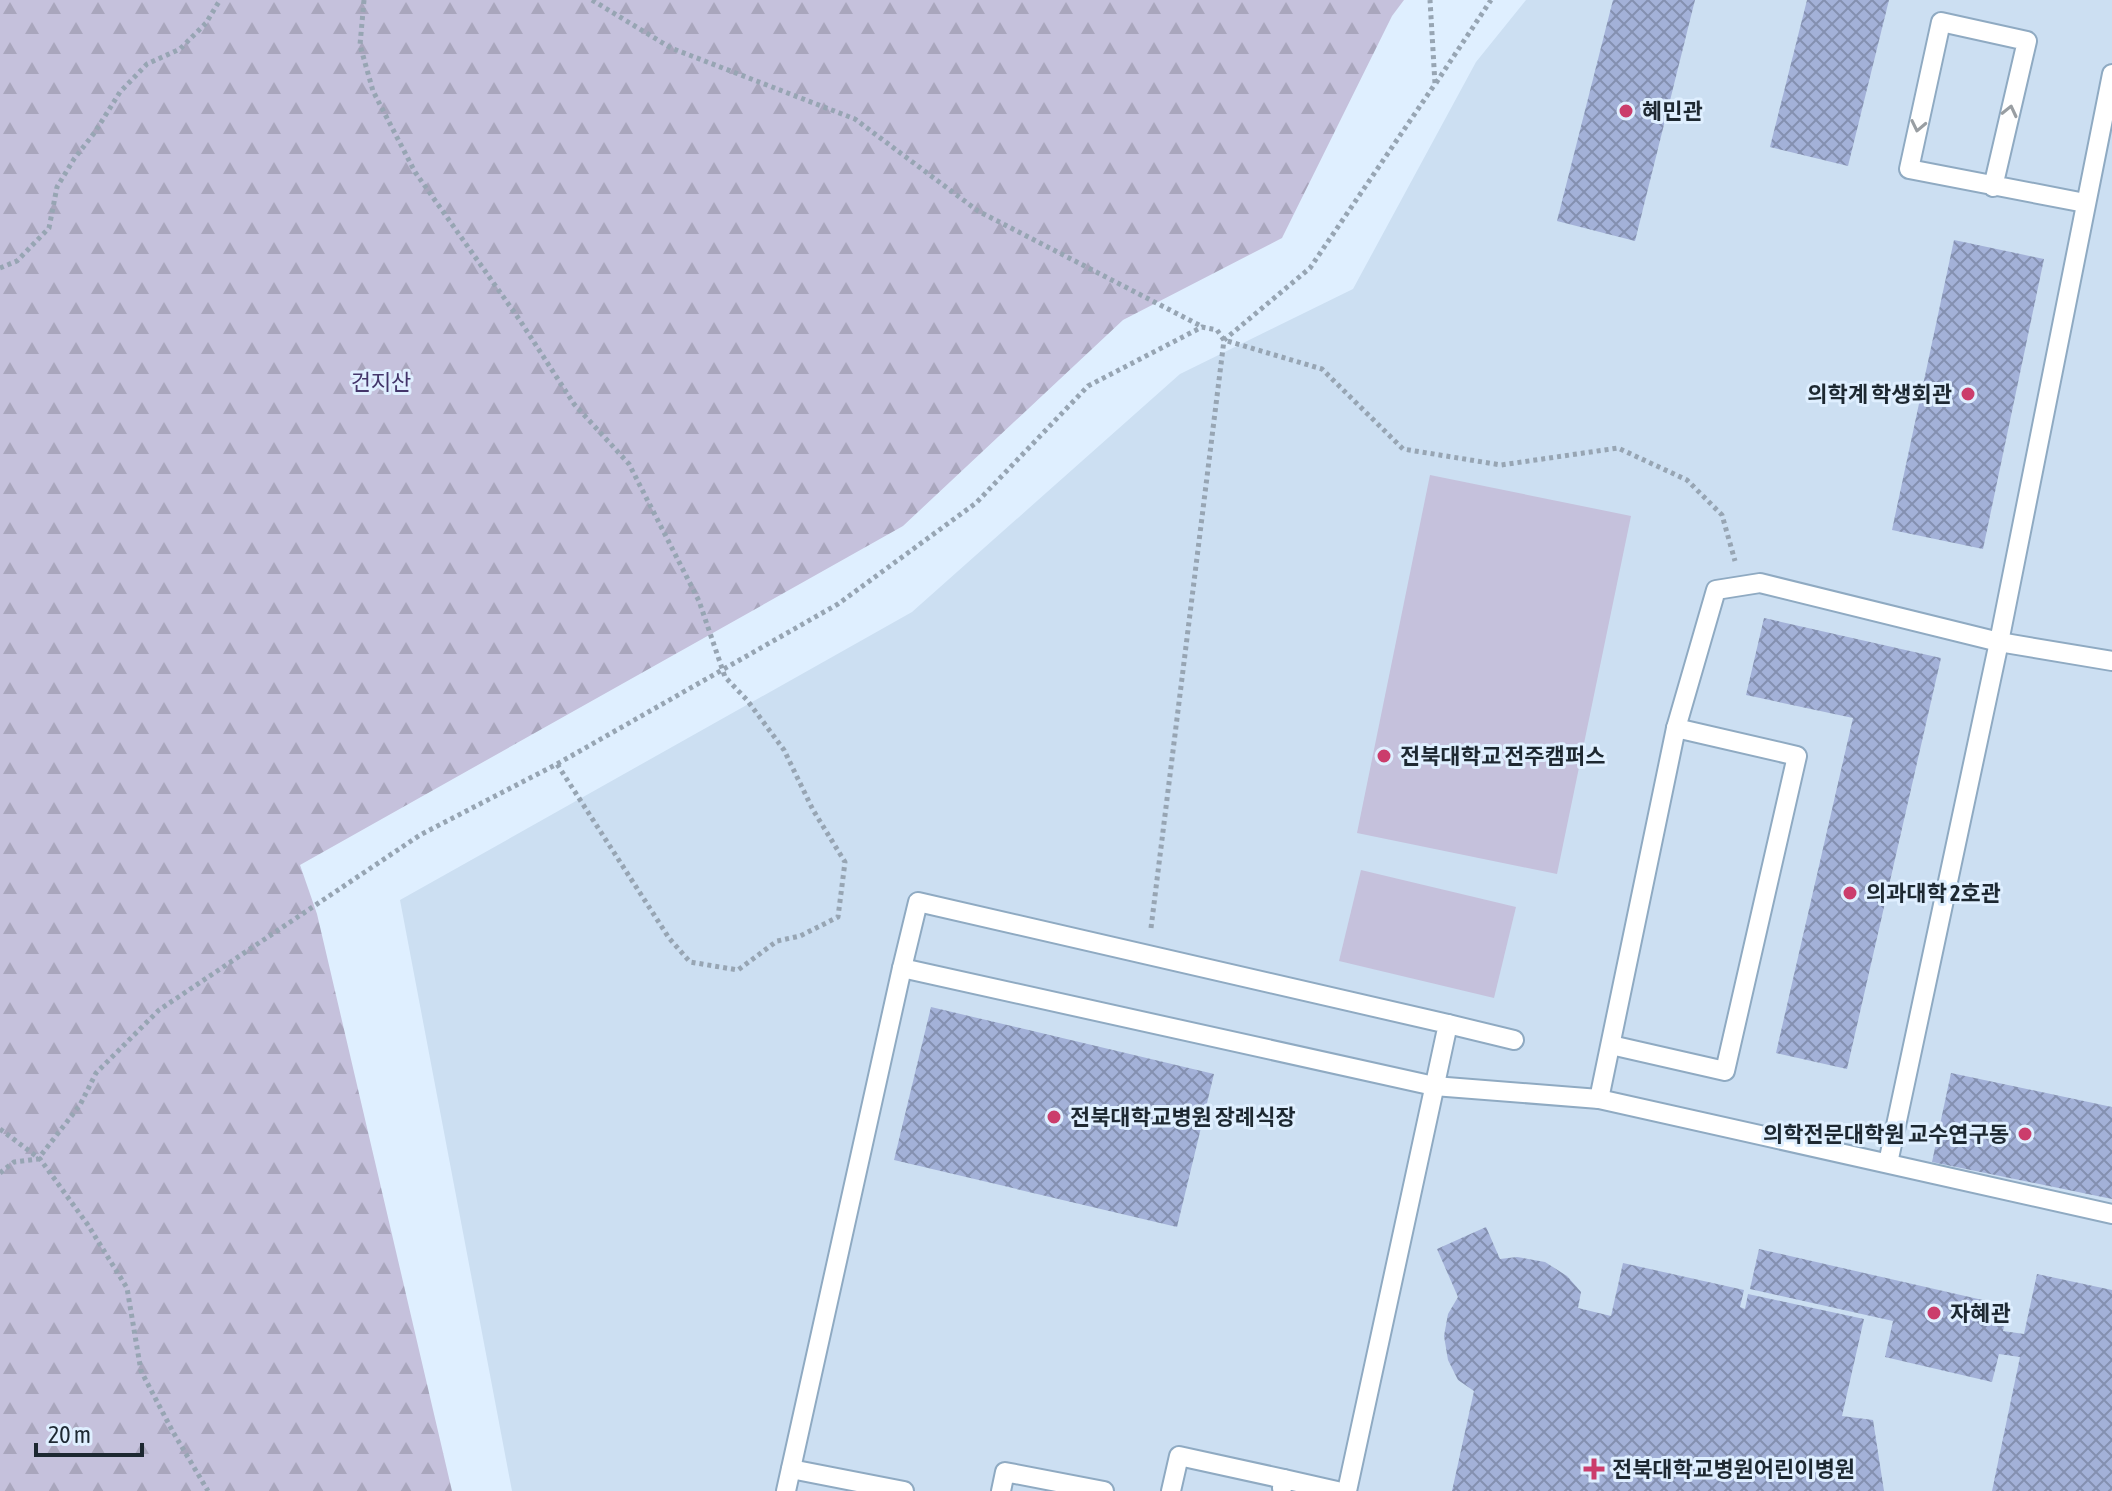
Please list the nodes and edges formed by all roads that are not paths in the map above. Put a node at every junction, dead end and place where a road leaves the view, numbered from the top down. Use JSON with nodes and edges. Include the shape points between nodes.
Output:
{"nodes":[{"id":1,"x":2112,"y":74,"type":"edge"},
{"id":2,"x":1993,"y":187,"type":"junction"},
{"id":3,"x":2085,"y":203,"type":"junction"},
{"id":4,"x":1999,"y":642,"type":"junction"},
{"id":5,"x":2112,"y":661,"type":"edge"},
{"id":6,"x":1676,"y":728,"type":"junction"},
{"id":7,"x":902,"y":968,"type":"junction"},
{"id":8,"x":1448,"y":1024,"type":"junction"},
{"id":9,"x":1514,"y":1040,"type":"dead end"},
{"id":10,"x":1611,"y":1045,"type":"junction"},
{"id":11,"x":1434,"y":1086,"type":"junction"},
{"id":12,"x":1599,"y":1099,"type":"junction"},
{"id":13,"x":1888,"y":1163,"type":"junction"},
{"id":14,"x":2112,"y":1214,"type":"edge"},
{"id":15,"x":791,"y":1469,"type":"junction"},
{"id":16,"x":1282,"y":1485,"type":"edge"},
{"id":17,"x":786,"y":1491,"type":"edge"},
{"id":18,"x":904,"y":1491,"type":"edge"},
{"id":19,"x":1001,"y":1491,"type":"edge"},
{"id":20,"x":1104,"y":1491,"type":"edge"},
{"id":21,"x":1171,"y":1491,"type":"edge"},
{"id":22,"x":1337,"y":1491,"type":"edge"},
{"id":23,"x":1347,"y":1491,"type":"edge"}],
"edges":[{"from":1,"to":3,"type":"lane"},
{"from":2,"to":2,"type":"lane","one_way":true,"via":[[2027,41],[1941,22],[1909,169]]},
{"from":2,"to":3,"type":"lane"},
{"from":3,"to":4,"type":"lane"},
{"from":4,"to":5,"type":"lane"},
{"from":4,"to":6,"type":"lane","via":[[1760,583],[1716,590]]},
{"from":4,"to":13,"type":"lane"},
{"from":6,"to":10,"type":"lane"},
{"from":6,"to":10,"type":"lane","via":[[1797,756],[1725,1071]]},
{"from":7,"to":8,"type":"lane","via":[[918,902]]},
{"from":7,"to":11,"type":"lane"},
{"from":7,"to":15,"type":"lane"},
{"from":8,"to":9,"type":"lane"},
{"from":8,"to":11,"type":"lane"},
{"from":10,"to":12,"type":"lane"},
{"from":11,"to":12,"type":"lane"},
{"from":11,"to":23,"type":"lane"},
{"from":12,"to":13,"type":"lane"},
{"from":13,"to":14,"type":"lane"},
{"from":15,"to":17,"type":"lane"},
{"from":15,"to":18,"type":"lane"},
{"from":16,"to":21,"type":"lane","via":[[1179,1456]]},
{"from":16,"to":22,"type":"lane"},
{"from":19,"to":20,"type":"lane","via":[[1005,1472]]}]}
